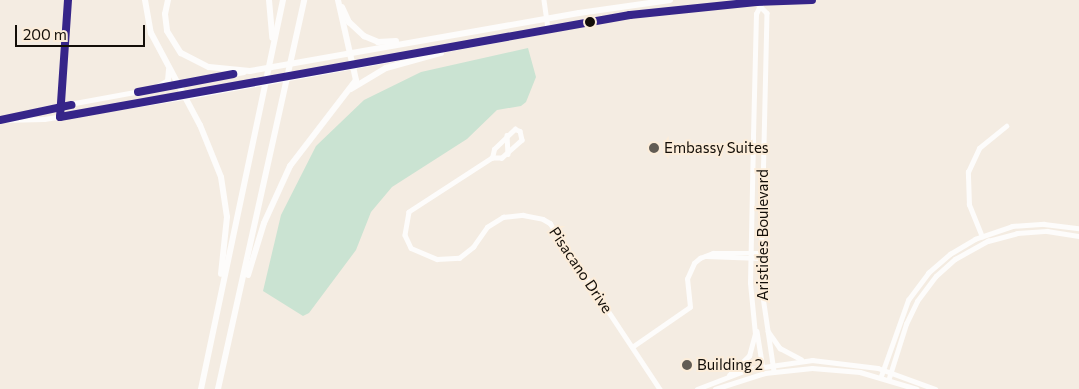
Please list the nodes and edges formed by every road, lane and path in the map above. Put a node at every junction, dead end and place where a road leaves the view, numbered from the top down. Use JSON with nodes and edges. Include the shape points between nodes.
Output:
{"nodes":[{"id":1,"x":68,"y":0,"type":"edge"},
{"id":2,"x":145,"y":0,"type":"edge"},
{"id":3,"x":168,"y":0,"type":"edge"},
{"id":4,"x":269,"y":0,"type":"edge"},
{"id":5,"x":283,"y":0,"type":"edge"},
{"id":6,"x":304,"y":0,"type":"edge"},
{"id":7,"x":338,"y":0,"type":"edge"},
{"id":8,"x":544,"y":0,"type":"edge"},
{"id":9,"x":670,"y":0,"type":"edge"},
{"id":10,"x":812,"y":0,"type":"edge"},
{"id":11,"x":762,"y":3,"type":"edge"},
{"id":12,"x":546,"y":19,"type":"junction"},
{"id":13,"x":548,"y":30,"type":"junction"},
{"id":14,"x":454,"y":35,"type":"junction"},
{"id":15,"x":492,"y":41,"type":"junction"},
{"id":16,"x":272,"y":51,"type":"junction"},
{"id":17,"x":351,"y":53,"type":"junction"},
{"id":18,"x":167,"y":64,"type":"junction"},
{"id":19,"x":354,"y":64,"type":"junction"},
{"id":20,"x":250,"y":71,"type":"junction"},
{"id":21,"x":178,"y":84,"type":"junction"},
{"id":22,"x":156,"y":88,"type":"junction"},
{"id":23,"x":346,"y":93,"type":"junction"},
{"id":24,"x":185,"y":97,"type":"junction"},
{"id":25,"x":60,"y":106,"type":"junction"},
{"id":26,"x":60,"y":117,"type":"junction"},
{"id":27,"x":20,"y":118,"type":"junction"},
{"id":28,"x":0,"y":120,"type":"edge"},
{"id":29,"x":1006,"y":126,"type":"dead end"},
{"id":30,"x":508,"y":134,"type":"junction"},
{"id":31,"x":508,"y":154,"type":"junction"},
{"id":32,"x":492,"y":158,"type":"junction"},
{"id":33,"x":1079,"y":228,"type":"edge"},
{"id":34,"x":982,"y":236,"type":"junction"},
{"id":35,"x":1079,"y":236,"type":"edge"},
{"id":36,"x":985,"y":242,"type":"junction"},
{"id":37,"x":750,"y":255,"type":"junction"},
{"id":38,"x":760,"y":255,"type":"junction"},
{"id":39,"x":753,"y":310,"type":"junction"},
{"id":40,"x":235,"y":317,"type":"junction"},
{"id":41,"x":765,"y":320,"type":"junction"},
{"id":42,"x":214,"y":327,"type":"junction"},
{"id":43,"x":632,"y":346,"type":"junction"},
{"id":44,"x":808,"y":360,"type":"junction"},
{"id":45,"x":773,"y":364,"type":"junction"},
{"id":46,"x":763,"y":366,"type":"junction"},
{"id":47,"x":884,"y":369,"type":"junction"},
{"id":48,"x":774,"y":371,"type":"junction"},
{"id":49,"x":891,"y":371,"type":"junction"},
{"id":50,"x":765,"y":373,"type":"junction"},
{"id":51,"x":729,"y":375,"type":"junction"},
{"id":52,"x":882,"y":376,"type":"junction"},
{"id":53,"x":889,"y":378,"type":"junction"},
{"id":54,"x":201,"y":389,"type":"edge"},
{"id":55,"x":218,"y":389,"type":"edge"},
{"id":56,"x":660,"y":389,"type":"edge"},
{"id":57,"x":698,"y":389,"type":"edge"},
{"id":58,"x":715,"y":389,"type":"edge"},
{"id":59,"x":917,"y":389,"type":"edge"},
{"id":60,"x":935,"y":389,"type":"edge"}],
"edges":[{"from":1,"to":25,"type":"street"},
{"from":2,"to":18,"type":"highway","via":[[151,33]]},
{"from":3,"to":20,"type":"highway","via":[[165,14],[168,31],[181,53],[209,68]]},
{"from":4,"to":16,"type":"highway"},
{"from":5,"to":16,"type":"highway"},
{"from":6,"to":40,"type":"highway"},
{"from":7,"to":14,"type":"highway","via":[[353,27],[378,42]]},
{"from":7,"to":17,"type":"highway"},
{"from":8,"to":12,"type":"street"},
{"from":9,"to":12,"type":"highway"},
{"from":10,"to":11,"type":"highway"},
{"from":11,"to":13,"type":"highway","via":[[649,13]]},
{"from":11,"to":37,"type":"street","name":"Aristides Boulevard","via":[[756,14]]},
{"from":11,"to":38,"type":"street","name":"Aristides Boulevard","via":[[767,14]]},
{"from":12,"to":13,"type":"street"},
{"from":12,"to":14,"type":"highway"},
{"from":13,"to":15,"type":"highway"},
{"from":14,"to":17,"type":"highway"},
{"from":15,"to":19,"type":"highway"},
{"from":15,"to":23,"type":"highway","via":[[394,64]]},
{"from":16,"to":42,"type":"highway"},
{"from":17,"to":19,"type":"highway"},
{"from":17,"to":20,"type":"highway"},
{"from":18,"to":21,"type":"highway"},
{"from":18,"to":22,"type":"highway","via":[[169,78]]},
{"from":19,"to":23,"type":"highway","via":[[356,80]]},
{"from":19,"to":24,"type":"highway"},
{"from":20,"to":21,"type":"main road"},
{"from":21,"to":22,"type":"main road"},
{"from":21,"to":24,"type":"highway"},
{"from":22,"to":25,"type":"main road"},
{"from":23,"to":40,"type":"highway","via":[[314,131],[282,181],[264,222]]},
{"from":24,"to":26,"type":"main road"},
{"from":24,"to":42,"type":"highway","via":[[216,160],[226,203],[226,237]]},
{"from":25,"to":26,"type":"street"},
{"from":25,"to":27,"type":"main road"},
{"from":26,"to":27,"type":"main road"},
{"from":27,"to":28,"type":"main road"},
{"from":29,"to":34,"type":"street","via":[[979,148],[968,172],[969,205]]},
{"from":30,"to":31,"type":"street"},
{"from":30,"to":31,"type":"street","via":[[515,129],[522,137]]},
{"from":30,"to":32,"type":"street","via":[[494,149]]},
{"from":31,"to":32,"type":"street"},
{"from":32,"to":43,"type":"street","name":"Pisacano Drive","via":[[409,212],[405,235],[411,248],[437,259],[459,258],[473,247],[487,227],[503,217],[523,215],[543,219],[550,224]]},
{"from":33,"to":34,"type":"street","via":[[1032,224]]},
{"from":34,"to":36,"type":"street"},
{"from":34,"to":47,"type":"street","via":[[945,257],[918,286],[898,321]]},
{"from":35,"to":36,"type":"street","via":[[1026,232]]},
{"from":36,"to":49,"type":"street","via":[[946,267],[922,294],[906,324]]},
{"from":37,"to":38,"type":"street"},
{"from":37,"to":39,"type":"street","name":"Aristides Boulevard"},
{"from":37,"to":43,"type":"street","via":[[712,253],[694,263],[689,271],[687,288],[690,307]]},
{"from":38,"to":41,"type":"street","name":"Aristides Boulevard"},
{"from":39,"to":46,"type":"street","name":"Aristides Boulevard"},
{"from":39,"to":51,"type":"street","name":"Aristides Boulevard","via":[[752,348],[744,363]]},
{"from":40,"to":55,"type":"highway"},
{"from":41,"to":44,"type":"street","name":"Aristides Boulevard","via":[[769,333],[780,348]]},
{"from":41,"to":45,"type":"street","name":"Aristides Boulevard"},
{"from":42,"to":54,"type":"highway"},
{"from":43,"to":56,"type":"street","name":"Pisacano Drive"},
{"from":44,"to":45,"type":"street"},
{"from":44,"to":47,"type":"street"},
{"from":45,"to":46,"type":"street"},
{"from":45,"to":48,"type":"street","name":"Aristides Boulevard"},
{"from":46,"to":50,"type":"street","name":"Aristides Boulevard"},
{"from":46,"to":51,"type":"street"},
{"from":47,"to":49,"type":"street"},
{"from":47,"to":52,"type":"street"},
{"from":48,"to":50,"type":"street"},
{"from":48,"to":52,"type":"street","via":[[828,368]]},
{"from":49,"to":53,"type":"street"},
{"from":49,"to":60,"type":"street"},
{"from":50,"to":58,"type":"street"},
{"from":51,"to":57,"type":"street"},
{"from":52,"to":53,"type":"street"},
{"from":53,"to":59,"type":"street"}]}
